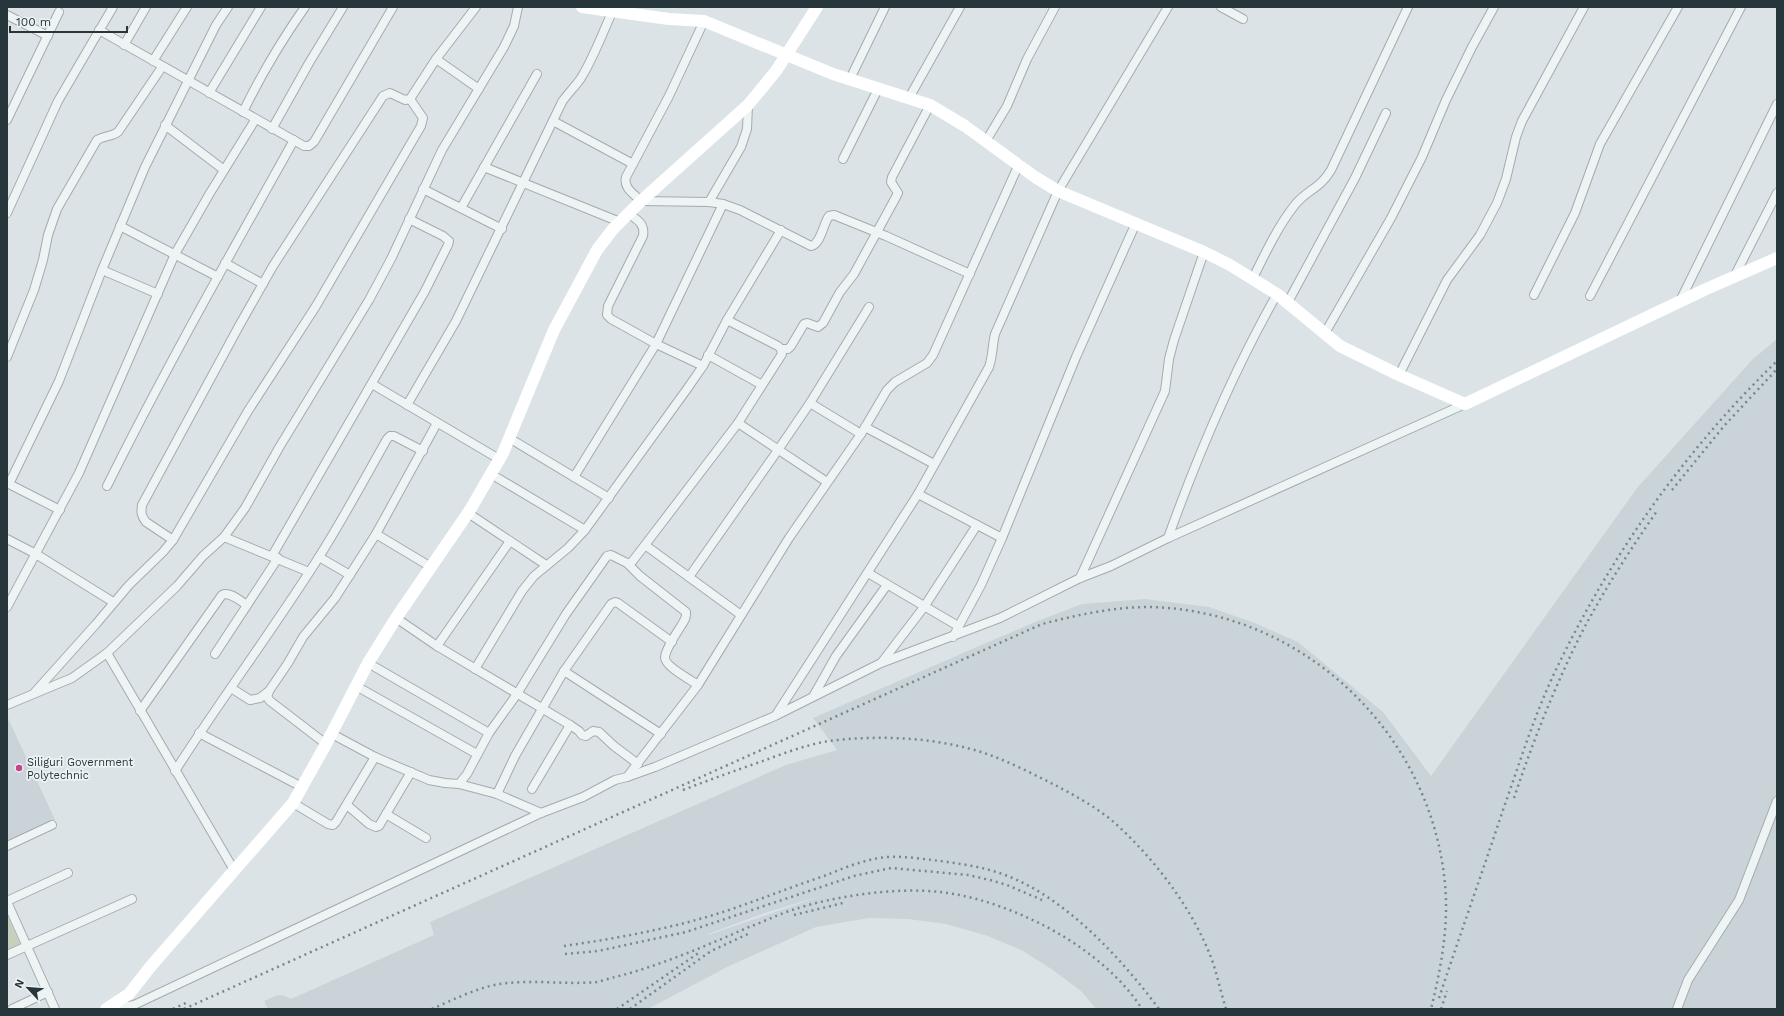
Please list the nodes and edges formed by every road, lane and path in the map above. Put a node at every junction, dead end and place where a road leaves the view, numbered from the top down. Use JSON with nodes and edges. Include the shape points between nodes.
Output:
{"nodes":[{"id":1,"x":113,"y":7,"type":"edge"},
{"id":2,"x":146,"y":7,"type":"edge"},
{"id":3,"x":187,"y":7,"type":"edge"},
{"id":4,"x":228,"y":7,"type":"edge"},
{"id":5,"x":261,"y":7,"type":"edge"},
{"id":6,"x":305,"y":7,"type":"edge"},
{"id":7,"x":343,"y":7,"type":"edge"},
{"id":8,"x":393,"y":7,"type":"edge"},
{"id":9,"x":476,"y":7,"type":"edge"},
{"id":10,"x":518,"y":7,"type":"edge"},
{"id":11,"x":582,"y":7,"type":"edge"},
{"id":12,"x":817,"y":7,"type":"edge"},
{"id":13,"x":885,"y":7,"type":"edge"},
{"id":14,"x":960,"y":7,"type":"edge"},
{"id":15,"x":1055,"y":7,"type":"edge"},
{"id":16,"x":1168,"y":7,"type":"edge"},
{"id":17,"x":1220,"y":7,"type":"edge"},
{"id":18,"x":1408,"y":7,"type":"edge"},
{"id":19,"x":1494,"y":7,"type":"edge"},
{"id":20,"x":1584,"y":7,"type":"edge"},
{"id":21,"x":1678,"y":7,"type":"edge"},
{"id":22,"x":1741,"y":7,"type":"edge"},
{"id":23,"x":1231,"y":9,"type":"edge"},
{"id":24,"x":613,"y":10,"type":"junction"},
{"id":25,"x":59,"y":12,"type":"dead end"},
{"id":26,"x":7,"y":14,"type":"edge"},
{"id":27,"x":1243,"y":19,"type":"dead end"},
{"id":28,"x":704,"y":21,"type":"junction"},
{"id":29,"x":98,"y":30,"type":"junction"},
{"id":30,"x":48,"y":36,"type":"junction"},
{"id":31,"x":124,"y":45,"type":"junction"},
{"id":32,"x":786,"y":55,"type":"junction"},
{"id":33,"x":436,"y":59,"type":"junction"},
{"id":34,"x":153,"y":61,"type":"junction"},
{"id":35,"x":162,"y":67,"type":"junction"},
{"id":36,"x":537,"y":74,"type":"dead end"},
{"id":37,"x":850,"y":79,"type":"junction"},
{"id":38,"x":189,"y":82,"type":"junction"},
{"id":39,"x":479,"y":89,"type":"junction"},
{"id":40,"x":878,"y":89,"type":"junction"},
{"id":41,"x":209,"y":93,"type":"junction"},
{"id":42,"x":909,"y":98,"type":"junction"},
{"id":43,"x":410,"y":99,"type":"junction"},
{"id":44,"x":1777,"y":104,"type":"edge"},
{"id":45,"x":748,"y":105,"type":"junction"},
{"id":46,"x":930,"y":105,"type":"junction"},
{"id":47,"x":243,"y":112,"type":"junction"},
{"id":48,"x":1386,"y":113,"type":"dead end"},
{"id":49,"x":7,"y":120,"type":"edge"},
{"id":50,"x":255,"y":120,"type":"junction"},
{"id":51,"x":553,"y":121,"type":"junction"},
{"id":52,"x":165,"y":125,"type":"junction"},
{"id":53,"x":272,"y":128,"type":"junction"},
{"id":54,"x":294,"y":140,"type":"junction"},
{"id":55,"x":986,"y":141,"type":"junction"},
{"id":56,"x":844,"y":159,"type":"dead end"},
{"id":57,"x":633,"y":164,"type":"junction"},
{"id":58,"x":1019,"y":164,"type":"junction"},
{"id":59,"x":484,"y":167,"type":"junction"},
{"id":60,"x":224,"y":170,"type":"junction"},
{"id":61,"x":524,"y":184,"type":"junction"},
{"id":62,"x":423,"y":189,"type":"junction"},
{"id":63,"x":1058,"y":191,"type":"junction"},
{"id":64,"x":1777,"y":193,"type":"edge"},
{"id":65,"x":641,"y":201,"type":"junction"},
{"id":66,"x":709,"y":202,"type":"junction"},
{"id":67,"x":723,"y":204,"type":"junction"},
{"id":68,"x":461,"y":208,"type":"junction"},
{"id":69,"x":7,"y":213,"type":"edge"},
{"id":70,"x":624,"y":218,"type":"junction"},
{"id":71,"x":409,"y":219,"type":"junction"},
{"id":72,"x":1135,"y":225,"type":"junction"},
{"id":73,"x":120,"y":226,"type":"junction"},
{"id":74,"x":502,"y":229,"type":"junction"},
{"id":75,"x":781,"y":230,"type":"junction"},
{"id":76,"x":877,"y":232,"type":"junction"},
{"id":77,"x":1204,"y":252,"type":"junction"},
{"id":78,"x":175,"y":254,"type":"junction"},
{"id":79,"x":1777,"y":258,"type":"edge"},
{"id":80,"x":225,"y":263,"type":"junction"},
{"id":81,"x":102,"y":270,"type":"junction"},
{"id":82,"x":970,"y":274,"type":"junction"},
{"id":83,"x":1734,"y":276,"type":"junction"},
{"id":84,"x":218,"y":277,"type":"junction"},
{"id":85,"x":1253,"y":278,"type":"junction"},
{"id":86,"x":263,"y":284,"type":"junction"},
{"id":87,"x":158,"y":294,"type":"junction"},
{"id":88,"x":1277,"y":294,"type":"junction"},
{"id":89,"x":1534,"y":295,"type":"dead end"},
{"id":90,"x":1590,"y":296,"type":"dead end"},
{"id":91,"x":1288,"y":302,"type":"junction"},
{"id":92,"x":1679,"y":302,"type":"junction"},
{"id":93,"x":869,"y":307,"type":"dead end"},
{"id":94,"x":727,"y":320,"type":"junction"},
{"id":95,"x":1325,"y":333,"type":"junction"},
{"id":96,"x":656,"y":344,"type":"junction"},
{"id":97,"x":781,"y":349,"type":"junction"},
{"id":98,"x":708,"y":355,"type":"junction"},
{"id":99,"x":7,"y":357,"type":"edge"},
{"id":100,"x":703,"y":366,"type":"junction"},
{"id":101,"x":1399,"y":375,"type":"junction"},
{"id":102,"x":372,"y":384,"type":"junction"},
{"id":103,"x":762,"y":386,"type":"junction"},
{"id":104,"x":810,"y":403,"type":"junction"},
{"id":105,"x":1465,"y":404,"type":"junction"},
{"id":106,"x":407,"y":405,"type":"junction"},
{"id":107,"x":437,"y":423,"type":"junction"},
{"id":108,"x":738,"y":423,"type":"junction"},
{"id":109,"x":863,"y":430,"type":"junction"},
{"id":110,"x":509,"y":438,"type":"junction"},
{"id":111,"x":778,"y":450,"type":"junction"},
{"id":112,"x":423,"y":451,"type":"junction"},
{"id":113,"x":499,"y":459,"type":"junction"},
{"id":114,"x":934,"y":464,"type":"junction"},
{"id":115,"x":491,"y":474,"type":"junction"},
{"id":116,"x":574,"y":477,"type":"junction"},
{"id":117,"x":827,"y":482,"type":"junction"},
{"id":118,"x":8,"y":483,"type":"edge"},
{"id":119,"x":107,"y":486,"type":"dead end"},
{"id":120,"x":918,"y":494,"type":"junction"},
{"id":121,"x":609,"y":498,"type":"junction"},
{"id":122,"x":60,"y":510,"type":"junction"},
{"id":123,"x":468,"y":513,"type":"junction"},
{"id":124,"x":977,"y":525,"type":"junction"},
{"id":125,"x":584,"y":530,"type":"junction"},
{"id":126,"x":376,"y":534,"type":"junction"},
{"id":127,"x":224,"y":537,"type":"junction"},
{"id":128,"x":1002,"y":538,"type":"junction"},
{"id":129,"x":1168,"y":538,"type":"junction"},
{"id":130,"x":7,"y":540,"type":"edge"},
{"id":131,"x":173,"y":540,"type":"junction"},
{"id":132,"x":510,"y":541,"type":"junction"},
{"id":133,"x":646,"y":545,"type":"junction"},
{"id":134,"x":36,"y":554,"type":"junction"},
{"id":135,"x":275,"y":557,"type":"junction"},
{"id":136,"x":319,"y":557,"type":"junction"},
{"id":137,"x":627,"y":563,"type":"junction"},
{"id":138,"x":546,"y":565,"type":"junction"},
{"id":139,"x":431,"y":567,"type":"junction"},
{"id":140,"x":309,"y":572,"type":"junction"},
{"id":141,"x":868,"y":573,"type":"junction"},
{"id":142,"x":350,"y":576,"type":"junction"},
{"id":143,"x":689,"y":577,"type":"junction"},
{"id":144,"x":1080,"y":578,"type":"junction"},
{"id":145,"x":887,"y":584,"type":"junction"},
{"id":146,"x":9,"y":598,"type":"edge"},
{"id":147,"x":113,"y":602,"type":"junction"},
{"id":148,"x":247,"y":605,"type":"junction"},
{"id":149,"x":7,"y":607,"type":"edge"},
{"id":150,"x":924,"y":607,"type":"junction"},
{"id":151,"x":741,"y":614,"type":"junction"},
{"id":152,"x":396,"y":618,"type":"junction"},
{"id":153,"x":958,"y":626,"type":"junction"},
{"id":154,"x":953,"y":637,"type":"junction"},
{"id":155,"x":672,"y":642,"type":"junction"},
{"id":156,"x":437,"y":646,"type":"junction"},
{"id":157,"x":107,"y":653,"type":"junction"},
{"id":158,"x":216,"y":654,"type":"dead end"},
{"id":159,"x":368,"y":663,"type":"junction"},
{"id":160,"x":882,"y":663,"type":"junction"},
{"id":161,"x":475,"y":669,"type":"junction"},
{"id":162,"x":564,"y":670,"type":"junction"},
{"id":163,"x":698,"y":685,"type":"junction"},
{"id":164,"x":356,"y":686,"type":"junction"},
{"id":165,"x":231,"y":688,"type":"junction"},
{"id":166,"x":269,"y":691,"type":"junction"},
{"id":167,"x":34,"y":694,"type":"junction"},
{"id":168,"x":517,"y":694,"type":"junction"},
{"id":169,"x":814,"y":695,"type":"junction"},
{"id":170,"x":7,"y":705,"type":"edge"},
{"id":171,"x":542,"y":709,"type":"junction"},
{"id":172,"x":140,"y":711,"type":"junction"},
{"id":173,"x":775,"y":716,"type":"junction"},
{"id":174,"x":570,"y":725,"type":"junction"},
{"id":175,"x":200,"y":733,"type":"junction"},
{"id":176,"x":489,"y":734,"type":"junction"},
{"id":177,"x":661,"y":734,"type":"junction"},
{"id":178,"x":329,"y":739,"type":"junction"},
{"id":179,"x":476,"y":754,"type":"junction"},
{"id":180,"x":375,"y":757,"type":"junction"},
{"id":181,"x":638,"y":764,"type":"junction"},
{"id":182,"x":175,"y":771,"type":"junction"},
{"id":183,"x":411,"y":772,"type":"junction"},
{"id":184,"x":627,"y":777,"type":"junction"},
{"id":185,"x":459,"y":784,"type":"junction"},
{"id":186,"x":302,"y":787,"type":"junction"},
{"id":187,"x":532,"y":789,"type":"dead end"},
{"id":188,"x":497,"y":794,"type":"junction"},
{"id":189,"x":1777,"y":801,"type":"edge"},
{"id":190,"x":293,"y":804,"type":"junction"},
{"id":191,"x":347,"y":805,"type":"junction"},
{"id":192,"x":541,"y":813,"type":"junction"},
{"id":193,"x":386,"y":814,"type":"junction"},
{"id":194,"x":52,"y":825,"type":"dead end"},
{"id":195,"x":426,"y":838,"type":"dead end"},
{"id":196,"x":7,"y":846,"type":"edge"},
{"id":197,"x":234,"y":870,"type":"junction"},
{"id":198,"x":68,"y":873,"type":"dead end"},
{"id":199,"x":132,"y":899,"type":"dead end"},
{"id":200,"x":7,"y":901,"type":"edge"},
{"id":201,"x":27,"y":946,"type":"junction"},
{"id":202,"x":7,"y":955,"type":"edge"},
{"id":203,"x":48,"y":992,"type":"junction"},
{"id":204,"x":12,"y":1009,"type":"edge"},
{"id":205,"x":55,"y":1009,"type":"edge"},
{"id":206,"x":106,"y":1009,"type":"edge"},
{"id":207,"x":112,"y":1009,"type":"edge"},
{"id":208,"x":1677,"y":1009,"type":"edge"}],
"edges":[{"from":1,"to":29,"type":"street"},
{"from":2,"to":31,"type":"street"},
{"from":3,"to":34,"type":"street"},
{"from":4,"to":38,"type":"street","via":[[216,25]]},
{"from":5,"to":41,"type":"street"},
{"from":6,"to":47,"type":"street","via":[[282,38]]},
{"from":7,"to":53,"type":"street"},
{"from":8,"to":54,"type":"street","via":[[314,142],[304,146]]},
{"from":9,"to":33,"type":"street"},
{"from":10,"to":39,"type":"street","via":[[514,26]]},
{"from":11,"to":24,"type":"street"},
{"from":12,"to":32,"type":"street"},
{"from":13,"to":37,"type":"street"},
{"from":14,"to":42,"type":"street"},
{"from":15,"to":55,"type":"street","via":[[1027,59],[1007,106]]},
{"from":16,"to":63,"type":"street"},
{"from":17,"to":23,"type":"street"},
{"from":18,"to":85,"type":"street","via":[[1331,170],[1325,180],[1293,206]]},
{"from":19,"to":95,"type":"street","via":[[1446,100],[1422,157],[1391,218]]},
{"from":20,"to":101,"type":"street","via":[[1522,121],[1506,179],[1480,235],[1439,294]]},
{"from":21,"to":89,"type":"street","via":[[1600,144],[1576,213]]},
{"from":22,"to":90,"type":"street"},
{"from":23,"to":27,"type":"street"},
{"from":24,"to":28,"type":"street","via":[[669,19]]},
{"from":24,"to":51,"type":"street","via":[[584,72],[567,94]]},
{"from":25,"to":30,"type":"street"},
{"from":26,"to":30,"type":"street"},
{"from":28,"to":32,"type":"street"},
{"from":28,"to":57,"type":"street","via":[[669,96]]},
{"from":29,"to":31,"type":"street"},
{"from":29,"to":69,"type":"street","via":[[58,101]]},
{"from":30,"to":49,"type":"street"},
{"from":31,"to":34,"type":"street"},
{"from":32,"to":37,"type":"street"},
{"from":32,"to":45,"type":"street"},
{"from":33,"to":39,"type":"street"},
{"from":33,"to":43,"type":"street"},
{"from":34,"to":35,"type":"street"},
{"from":35,"to":38,"type":"street"},
{"from":35,"to":99,"type":"street","via":[[118,132],[98,140],[57,209],[34,290]]},
{"from":36,"to":59,"type":"street"},
{"from":37,"to":40,"type":"street"},
{"from":38,"to":41,"type":"street"},
{"from":38,"to":52,"type":"street"},
{"from":39,"to":62,"type":"street","via":[[442,150]]},
{"from":40,"to":42,"type":"street"},
{"from":40,"to":56,"type":"street"},
{"from":41,"to":47,"type":"street"},
{"from":42,"to":46,"type":"street"},
{"from":43,"to":86,"type":"street","via":[[405,100],[390,93],[383,96]]},
{"from":43,"to":131,"type":"street","via":[[423,118],[421,126],[316,306],[248,411]]},
{"from":44,"to":92,"type":"street"},
{"from":45,"to":65,"type":"street"},
{"from":45,"to":66,"type":"street","via":[[747,129],[741,147]]},
{"from":46,"to":55,"type":"street"},
{"from":46,"to":76,"type":"street","via":[[892,177],[891,182],[898,193]]},
{"from":47,"to":50,"type":"street"},
{"from":48,"to":91,"type":"street","via":[[1355,178]]},
{"from":50,"to":53,"type":"street"},
{"from":50,"to":60,"type":"street"},
{"from":51,"to":57,"type":"street"},
{"from":51,"to":61,"type":"street"},
{"from":52,"to":60,"type":"street"},
{"from":52,"to":73,"type":"street","via":[[144,167]]},
{"from":53,"to":54,"type":"street"},
{"from":54,"to":80,"type":"street"},
{"from":55,"to":58,"type":"street"},
{"from":57,"to":65,"type":"street","via":[[625,185]]},
{"from":58,"to":63,"type":"street","via":[[1034,177]]},
{"from":58,"to":82,"type":"street"},
{"from":59,"to":61,"type":"street"},
{"from":59,"to":68,"type":"street"},
{"from":60,"to":78,"type":"street"},
{"from":61,"to":70,"type":"street"},
{"from":61,"to":74,"type":"street"},
{"from":62,"to":68,"type":"street"},
{"from":62,"to":71,"type":"street"},
{"from":63,"to":72,"type":"street"},
{"from":63,"to":114,"type":"street","via":[[995,334],[989,368]]},
{"from":64,"to":83,"type":"street"},
{"from":65,"to":66,"type":"street"},
{"from":65,"to":70,"type":"street"},
{"from":66,"to":67,"type":"street"},
{"from":67,"to":75,"type":"street"},
{"from":67,"to":96,"type":"street"},
{"from":68,"to":74,"type":"street"},
{"from":70,"to":96,"type":"street","via":[[638,220],[644,231],[608,306],[607,316]]},
{"from":70,"to":110,"type":"street","via":[[597,250],[554,330]]},
{"from":71,"to":102,"type":"street","via":[[449,241],[425,292]]},
{"from":71,"to":127,"type":"street","via":[[369,300],[245,508]]},
{"from":72,"to":77,"type":"street"},
{"from":72,"to":128,"type":"street","via":[[1076,357]]},
{"from":73,"to":78,"type":"street"},
{"from":73,"to":81,"type":"street"},
{"from":74,"to":106,"type":"street","via":[[456,321]]},
{"from":75,"to":76,"type":"street","via":[[807,245],[814,245],[827,218],[831,215]]},
{"from":75,"to":94,"type":"street"},
{"from":76,"to":82,"type":"street"},
{"from":76,"to":97,"type":"street","via":[[823,323],[818,327],[804,324],[791,346],[788,349]]},
{"from":77,"to":85,"type":"street"},
{"from":77,"to":144,"type":"street","via":[[1174,340],[1163,398]]},
{"from":78,"to":84,"type":"street"},
{"from":78,"to":87,"type":"street"},
{"from":79,"to":83,"type":"street"},
{"from":80,"to":84,"type":"street"},
{"from":80,"to":86,"type":"street"},
{"from":81,"to":87,"type":"street"},
{"from":81,"to":118,"type":"street","via":[[59,381]]},
{"from":82,"to":109,"type":"street","via":[[927,363],[887,390]]},
{"from":83,"to":92,"type":"street"},
{"from":84,"to":119,"type":"street"},
{"from":85,"to":88,"type":"street"},
{"from":86,"to":131,"type":"street","via":[[142,505],[141,511],[146,522]]},
{"from":87,"to":122,"type":"street","via":[[79,473]]},
{"from":88,"to":91,"type":"street"},
{"from":88,"to":129,"type":"street","via":[[1221,405]]},
{"from":91,"to":95,"type":"street"},
{"from":92,"to":105,"type":"street"},
{"from":93,"to":104,"type":"street"},
{"from":94,"to":97,"type":"street"},
{"from":94,"to":98,"type":"street"},
{"from":95,"to":101,"type":"street","via":[[1340,346]]},
{"from":96,"to":100,"type":"street"},
{"from":96,"to":116,"type":"street"},
{"from":97,"to":103,"type":"street","via":[[782,354]]},
{"from":98,"to":100,"type":"street"},
{"from":98,"to":103,"type":"street"},
{"from":100,"to":121,"type":"street"},
{"from":101,"to":105,"type":"street"},
{"from":102,"to":106,"type":"street"},
{"from":102,"to":135,"type":"street"},
{"from":103,"to":108,"type":"street"},
{"from":104,"to":109,"type":"street"},
{"from":104,"to":111,"type":"street"},
{"from":105,"to":129,"type":"street"},
{"from":106,"to":107,"type":"street"},
{"from":107,"to":112,"type":"street"},
{"from":107,"to":113,"type":"street"},
{"from":108,"to":111,"type":"street"},
{"from":108,"to":133,"type":"street"},
{"from":109,"to":114,"type":"street"},
{"from":109,"to":117,"type":"street"},
{"from":110,"to":113,"type":"street"},
{"from":110,"to":116,"type":"street"},
{"from":111,"to":117,"type":"street"},
{"from":111,"to":143,"type":"street"},
{"from":112,"to":126,"type":"street"},
{"from":112,"to":136,"type":"street","via":[[394,436],[387,439]]},
{"from":113,"to":115,"type":"street"},
{"from":114,"to":120,"type":"street"},
{"from":115,"to":123,"type":"street"},
{"from":115,"to":125,"type":"street"},
{"from":116,"to":121,"type":"street"},
{"from":117,"to":151,"type":"street"},
{"from":118,"to":122,"type":"street"},
{"from":120,"to":124,"type":"street"},
{"from":120,"to":141,"type":"street"},
{"from":121,"to":125,"type":"street"},
{"from":122,"to":134,"type":"street"},
{"from":123,"to":132,"type":"street"},
{"from":123,"to":139,"type":"street"},
{"from":124,"to":128,"type":"street"},
{"from":124,"to":150,"type":"street"},
{"from":125,"to":138,"type":"street","via":[[568,548]]},
{"from":126,"to":139,"type":"street"},
{"from":126,"to":142,"type":"street"},
{"from":127,"to":135,"type":"street"},
{"from":127,"to":157,"type":"street"},
{"from":128,"to":153,"type":"street","via":[[981,585]]},
{"from":129,"to":144,"type":"street"},
{"from":130,"to":134,"type":"street"},
{"from":131,"to":147,"type":"street"},
{"from":132,"to":138,"type":"street"},
{"from":132,"to":156,"type":"street"},
{"from":133,"to":137,"type":"street","via":[[633,561]]},
{"from":133,"to":143,"type":"street"},
{"from":134,"to":146,"type":"street"},
{"from":134,"to":147,"type":"street"},
{"from":135,"to":140,"type":"street"},
{"from":135,"to":148,"type":"street"},
{"from":136,"to":140,"type":"street"},
{"from":136,"to":142,"type":"street"},
{"from":137,"to":155,"type":"street","via":[[686,612],[686,618]]},
{"from":137,"to":168,"type":"street","via":[[611,555],[607,556],[566,614]]},
{"from":138,"to":161,"type":"street","via":[[522,591]]},
{"from":139,"to":152,"type":"street"},
{"from":140,"to":165,"type":"street"},
{"from":141,"to":145,"type":"street"},
{"from":141,"to":173,"type":"street"},
{"from":142,"to":166,"type":"street","via":[[303,637]]},
{"from":143,"to":151,"type":"street"},
{"from":144,"to":154,"type":"street","via":[[1000,618]]},
{"from":145,"to":150,"type":"street"},
{"from":145,"to":169,"type":"street","via":[[836,656]]},
{"from":146,"to":149,"type":"street"},
{"from":147,"to":167,"type":"street"},
{"from":148,"to":158,"type":"street"},
{"from":148,"to":172,"type":"street","via":[[229,594],[222,595]]},
{"from":150,"to":153,"type":"street"},
{"from":150,"to":160,"type":"street"},
{"from":151,"to":163,"type":"street"},
{"from":152,"to":156,"type":"street"},
{"from":152,"to":159,"type":"street"},
{"from":153,"to":154,"type":"street"},
{"from":154,"to":160,"type":"street"},
{"from":155,"to":162,"type":"street","via":[[615,602]]},
{"from":155,"to":163,"type":"street","via":[[665,657],[666,661]]},
{"from":156,"to":161,"type":"street"},
{"from":157,"to":167,"type":"street","via":[[72,678]]},
{"from":157,"to":172,"type":"street"},
{"from":159,"to":164,"type":"street"},
{"from":159,"to":176,"type":"street"},
{"from":160,"to":169,"type":"street"},
{"from":161,"to":168,"type":"street"},
{"from":162,"to":171,"type":"street"},
{"from":162,"to":177,"type":"street"},
{"from":163,"to":177,"type":"street"},
{"from":164,"to":178,"type":"street"},
{"from":164,"to":179,"type":"street"},
{"from":165,"to":166,"type":"street","via":[[250,700],[260,698]]},
{"from":165,"to":175,"type":"street"},
{"from":166,"to":178,"type":"street","via":[[267,697],[270,701]]},
{"from":167,"to":170,"type":"street"},
{"from":168,"to":171,"type":"street"},
{"from":168,"to":176,"type":"street"},
{"from":169,"to":173,"type":"street"},
{"from":171,"to":174,"type":"street"},
{"from":171,"to":188,"type":"street"},
{"from":172,"to":182,"type":"street"},
{"from":173,"to":184,"type":"street"},
{"from":174,"to":181,"type":"street","via":[[584,736],[593,731],[599,732]]},
{"from":174,"to":187,"type":"street"},
{"from":175,"to":182,"type":"street"},
{"from":175,"to":186,"type":"street"},
{"from":176,"to":179,"type":"street"},
{"from":177,"to":181,"type":"street"},
{"from":178,"to":180,"type":"street"},
{"from":178,"to":186,"type":"street"},
{"from":179,"to":185,"type":"street","via":[[467,774]]},
{"from":180,"to":183,"type":"street"},
{"from":180,"to":191,"type":"street"},
{"from":181,"to":184,"type":"street"},
{"from":182,"to":197,"type":"street"},
{"from":183,"to":185,"type":"street","via":[[429,780]]},
{"from":183,"to":193,"type":"street"},
{"from":184,"to":192,"type":"street"},
{"from":185,"to":188,"type":"street"},
{"from":186,"to":190,"type":"street"},
{"from":188,"to":192,"type":"street"},
{"from":189,"to":208,"type":"street","via":[[1739,900],[1688,980]]},
{"from":190,"to":191,"type":"street","via":[[332,825]]},
{"from":190,"to":197,"type":"street"},
{"from":191,"to":193,"type":"street","via":[[373,827],[379,826]]},
{"from":192,"to":207,"type":"street","via":[[134,1005]]},
{"from":193,"to":195,"type":"street"},
{"from":194,"to":196,"type":"street"},
{"from":197,"to":206,"type":"street","via":[[129,994]]},
{"from":198,"to":200,"type":"street"},
{"from":199,"to":201,"type":"street"},
{"from":200,"to":201,"type":"street"},
{"from":201,"to":202,"type":"street"},
{"from":201,"to":203,"type":"street"},
{"from":203,"to":204,"type":"street"},
{"from":203,"to":205,"type":"street"}]}
